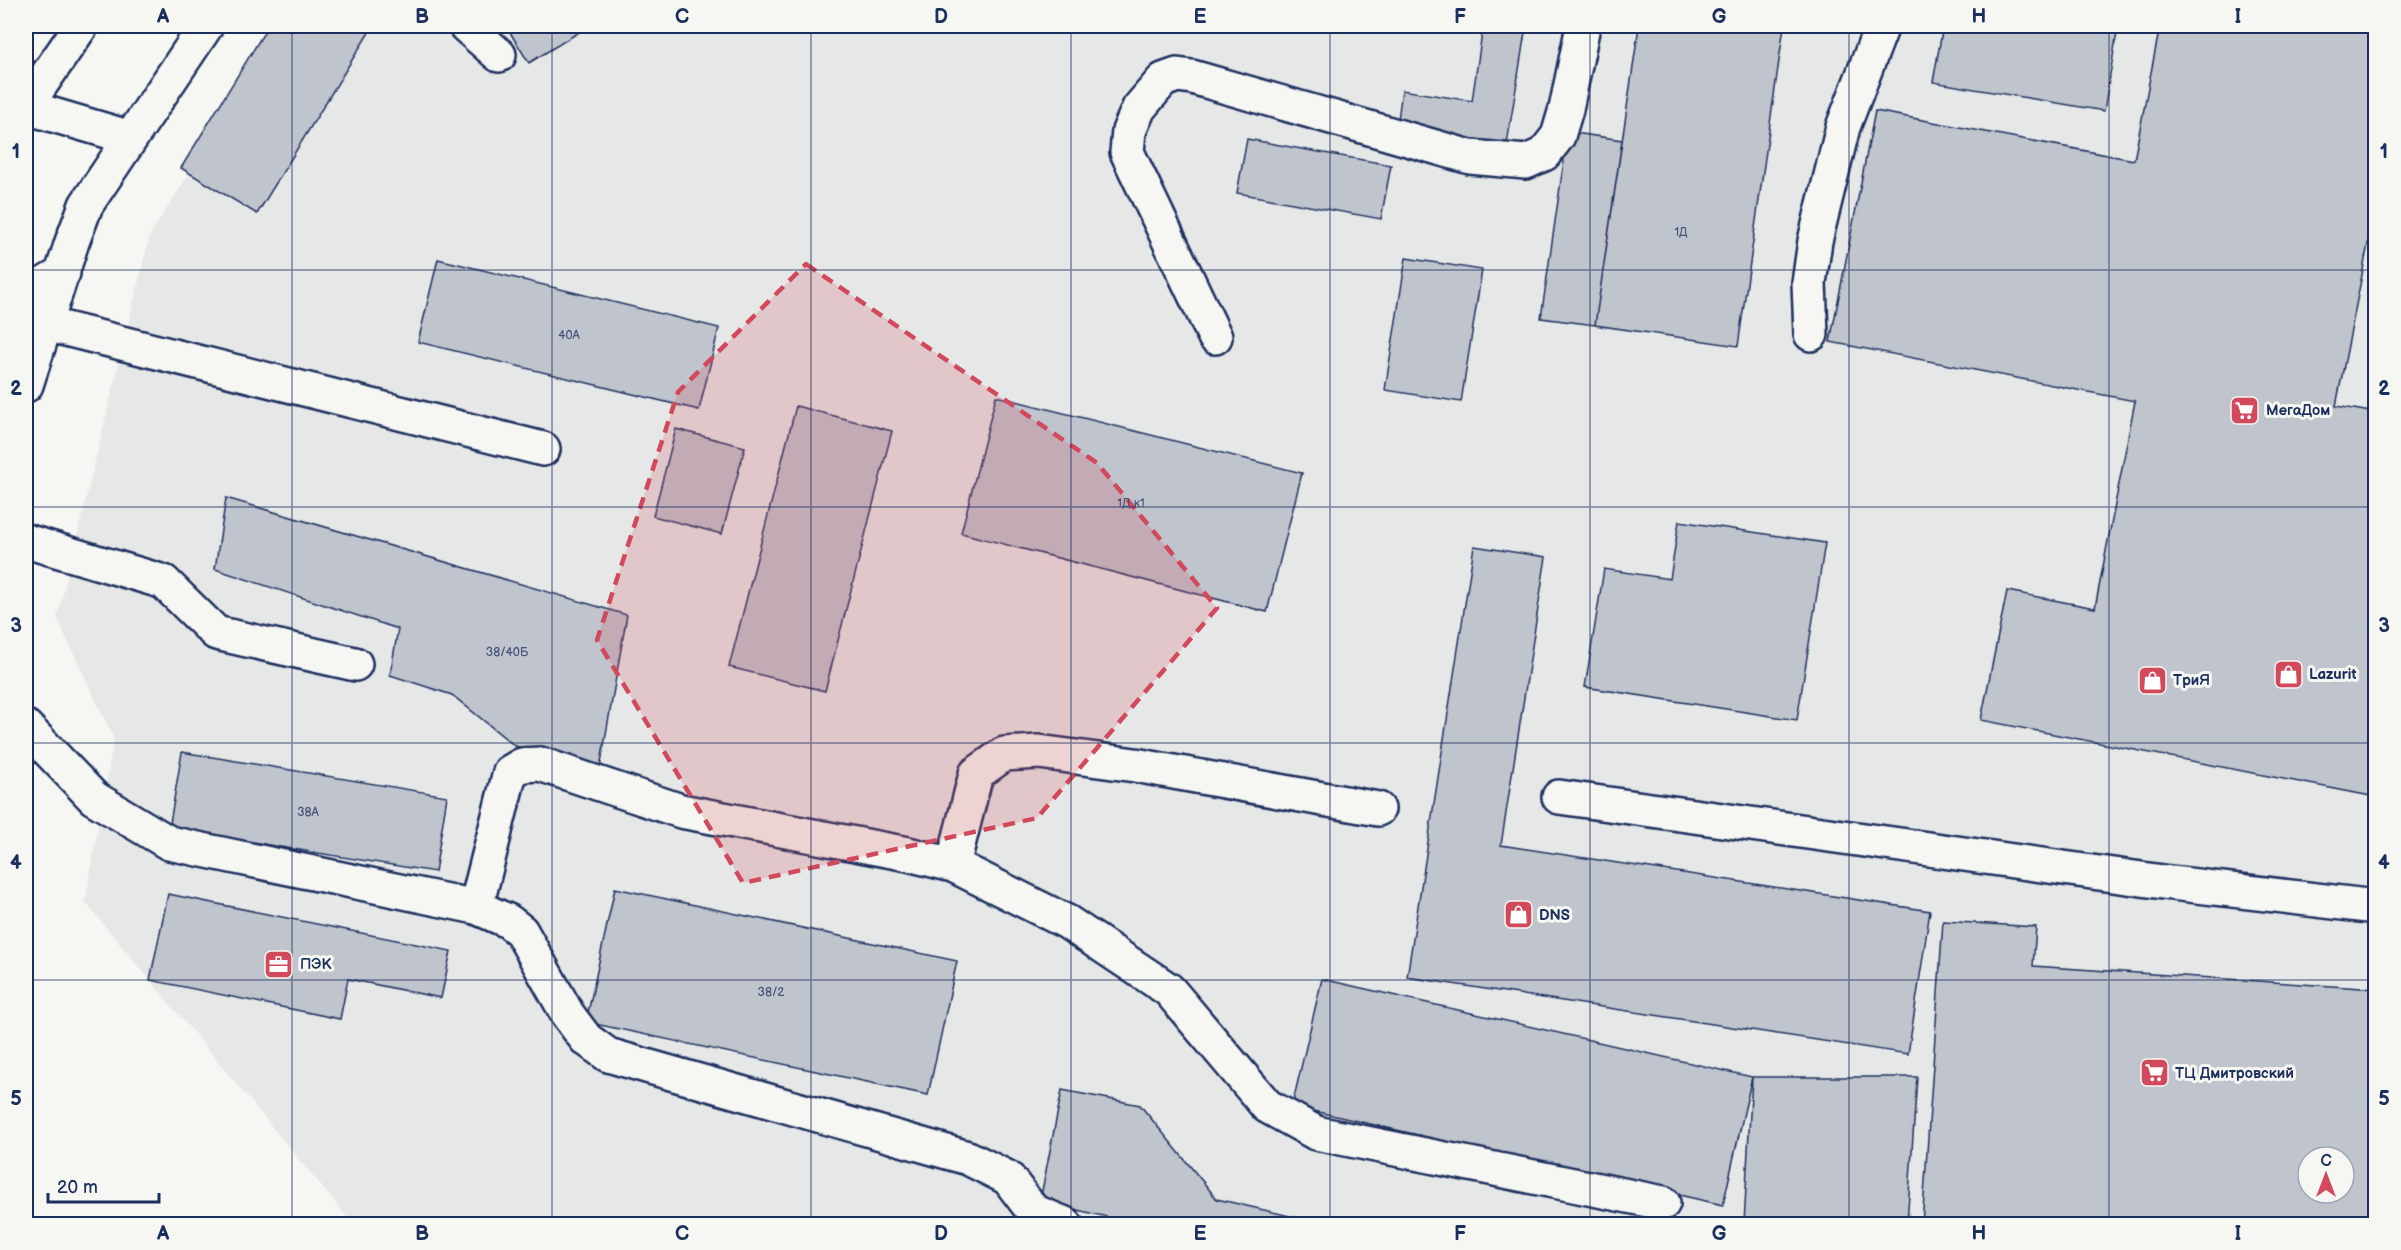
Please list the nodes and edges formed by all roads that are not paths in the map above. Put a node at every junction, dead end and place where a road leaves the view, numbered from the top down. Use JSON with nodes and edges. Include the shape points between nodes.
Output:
{"nodes":[{"id":1,"x":81,"y":26,"type":"edge"},
{"id":2,"x":206,"y":26,"type":"edge"},
{"id":3,"x":466,"y":26,"type":"edge"},
{"id":4,"x":1582,"y":26,"type":"edge"},
{"id":5,"x":1882,"y":26,"type":"edge"},
{"id":6,"x":499,"y":55,"type":"dead end"},
{"id":7,"x":26,"y":107,"type":"edge"},
{"id":8,"x":131,"y":138,"type":"junction"},
{"id":9,"x":63,"y":273,"type":"junction"},
{"id":10,"x":26,"y":295,"type":"edge"},
{"id":11,"x":46,"y":324,"type":"junction"},
{"id":12,"x":1810,"y":334,"type":"dead end"},
{"id":13,"x":1215,"y":337,"type":"dead end"},
{"id":14,"x":26,"y":385,"type":"edge"},
{"id":15,"x":543,"y":449,"type":"dead end"},
{"id":16,"x":26,"y":542,"type":"edge"},
{"id":17,"x":354,"y":664,"type":"dead end"},
{"id":18,"x":26,"y":727,"type":"edge"},
{"id":19,"x":1559,"y":796,"type":"dead end"},
{"id":20,"x":1378,"y":810,"type":"dead end"},
{"id":21,"x":953,"y":865,"type":"junction"},
{"id":22,"x":476,"y":907,"type":"junction"},
{"id":23,"x":2376,"y":907,"type":"edge"},
{"id":24,"x":1663,"y":1203,"type":"dead end"},
{"id":25,"x":1065,"y":1224,"type":"edge"}],
"edges":[{"from":1,"to":7,"type":"lane"},
{"from":2,"to":8,"type":"lane"},
{"from":3,"to":6,"type":"lane"},
{"from":4,"to":13,"type":"lane","via":[[1558,136],[1544,154],[1526,162],[1470,157],[1192,77],[1177,75],[1163,81],[1139,108],[1129,131],[1127,152]]},
{"from":5,"to":12,"type":"lane","via":[[1843,127],[1815,241],[1809,283]]},
{"from":7,"to":8,"type":"lane"},
{"from":8,"to":9,"type":"lane","via":[[86,205]]},
{"from":9,"to":10,"type":"lane"},
{"from":9,"to":11,"type":"lane"},
{"from":11,"to":14,"type":"lane"},
{"from":11,"to":15,"type":"lane"},
{"from":16,"to":17,"type":"lane","via":[[164,582],[216,633]]},
{"from":18,"to":22,"type":"lane","via":[[94,798],[169,843]]},
{"from":19,"to":23,"type":"lane","via":[[2163,882]]},
{"from":20,"to":21,"type":"lane","via":[[1136,765],[1039,752],[1004,754],[976,774]]},
{"from":21,"to":22,"type":"lane","via":[[681,811],[540,764],[522,765],[510,772]]},
{"from":21,"to":24,"type":"lane","via":[[1066,922],[1168,990],[1267,1106],[1316,1133]]},
{"from":22,"to":25,"type":"lane","via":[[521,931],[568,1015],[586,1039],[608,1055],[968,1158],[1008,1178],[1033,1211]]}]}
